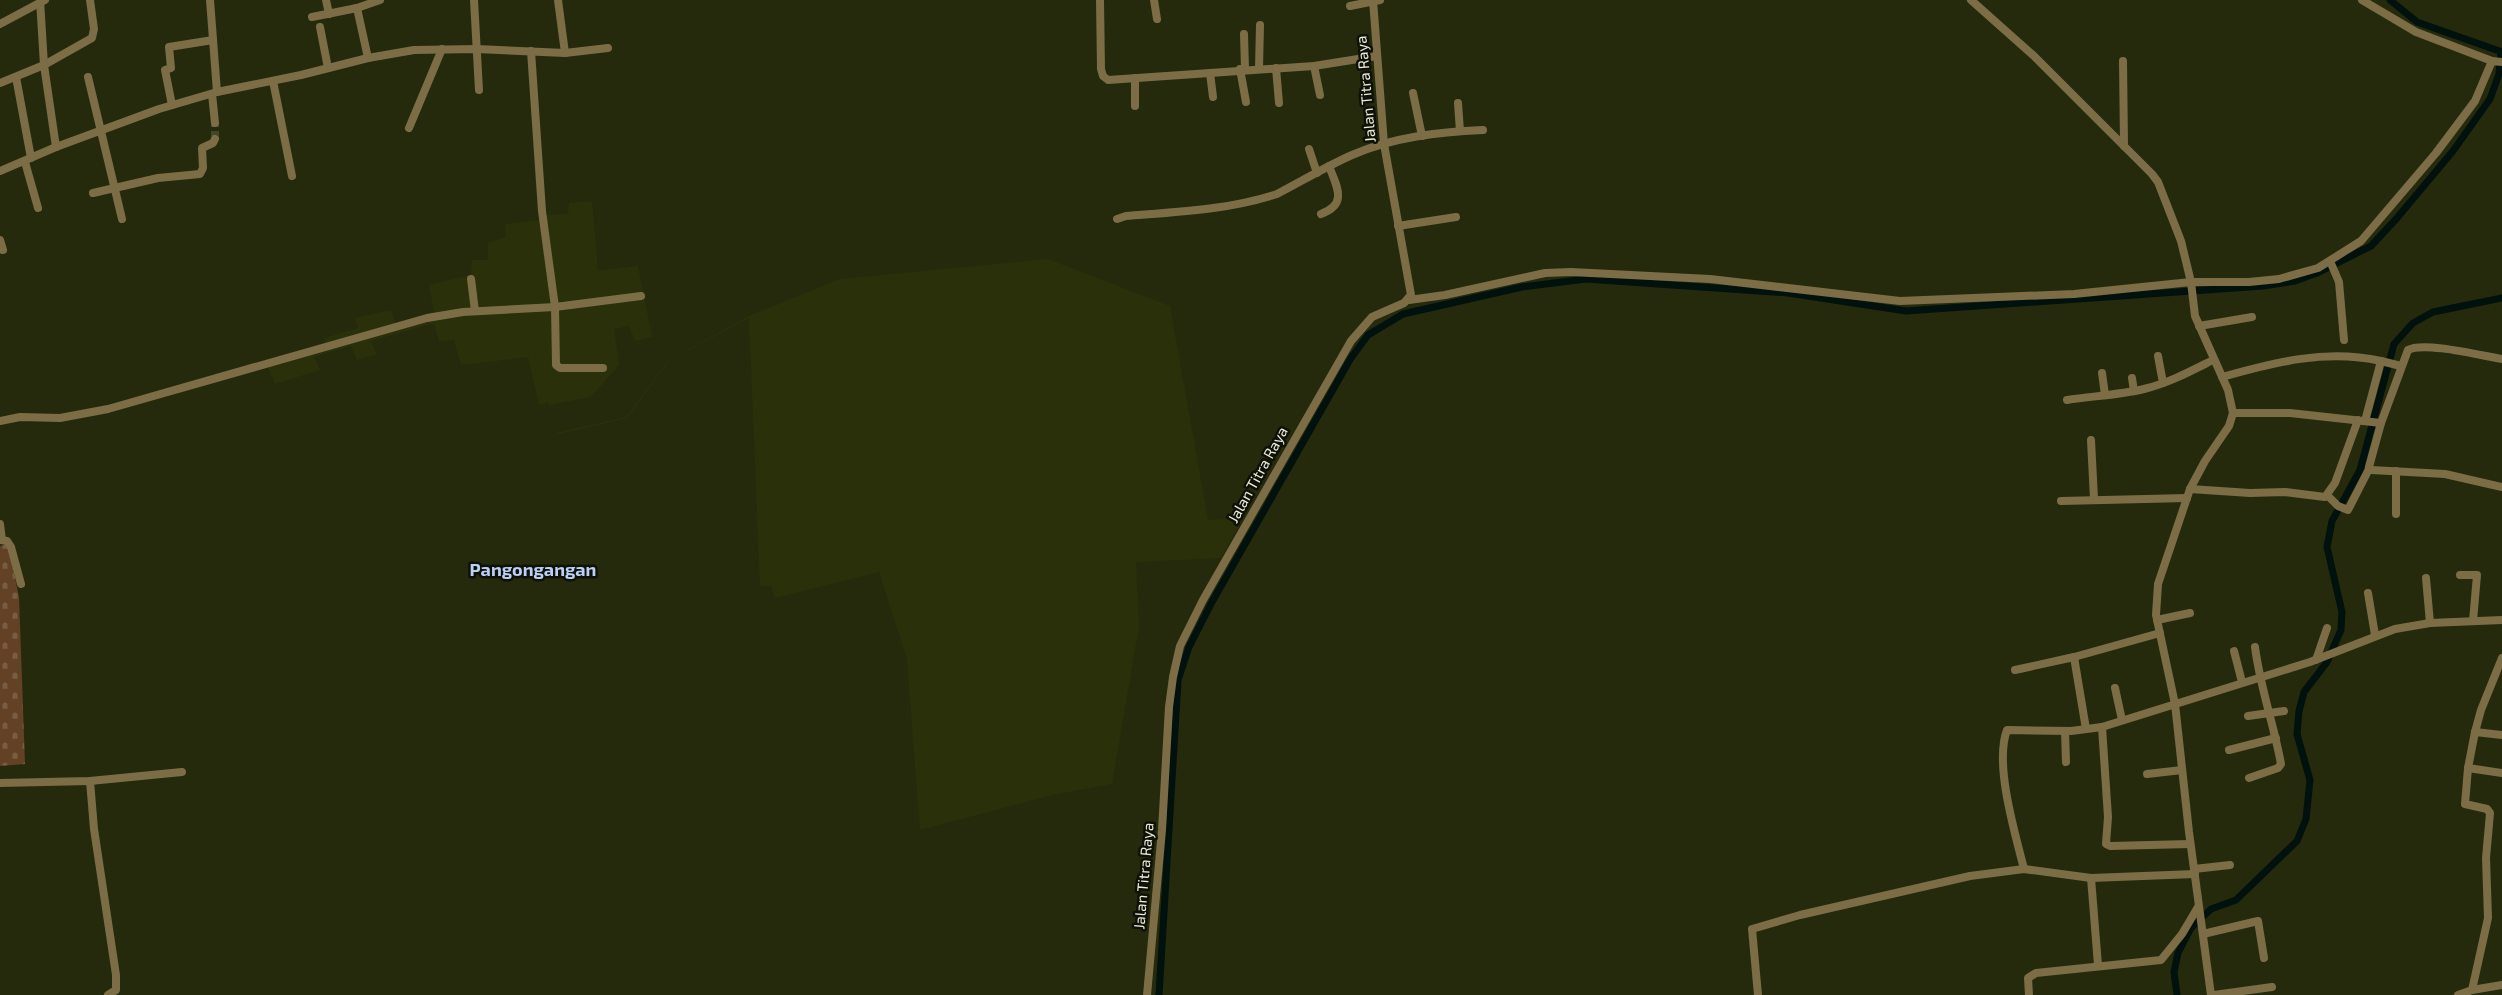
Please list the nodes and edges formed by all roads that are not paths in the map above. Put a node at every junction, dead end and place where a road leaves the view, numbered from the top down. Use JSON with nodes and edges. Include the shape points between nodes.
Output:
{"nodes":[{"id":1,"x":90,"y":0,"type":"edge"},
{"id":2,"x":210,"y":0,"type":"edge"},
{"id":3,"x":326,"y":0,"type":"edge"},
{"id":4,"x":380,"y":0,"type":"edge"},
{"id":5,"x":474,"y":0,"type":"edge"},
{"id":6,"x":558,"y":0,"type":"edge"},
{"id":7,"x":1100,"y":0,"type":"edge"},
{"id":8,"x":1154,"y":0,"type":"edge"},
{"id":9,"x":1373,"y":0,"type":"edge"},
{"id":10,"x":1380,"y":0,"type":"edge"},
{"id":11,"x":1971,"y":0,"type":"edge"},
{"id":12,"x":2362,"y":0,"type":"edge"},
{"id":13,"x":41,"y":1,"type":"edge"},
{"id":14,"x":1350,"y":6,"type":"dead end"},
{"id":15,"x":357,"y":8,"type":"junction"},
{"id":16,"x":329,"y":14,"type":"junction"},
{"id":17,"x":312,"y":17,"type":"dead end"},
{"id":18,"x":1157,"y":19,"type":"dead end"},
{"id":19,"x":0,"y":24,"type":"edge"},
{"id":20,"x":320,"y":26,"type":"dead end"},
{"id":21,"x":1260,"y":26,"type":"dead end"},
{"id":22,"x":1244,"y":34,"type":"dead end"},
{"id":23,"x":213,"y":40,"type":"junction"},
{"id":24,"x":608,"y":48,"type":"dead end"},
{"id":25,"x":442,"y":49,"type":"junction"},
{"id":26,"x":477,"y":49,"type":"junction"},
{"id":27,"x":531,"y":51,"type":"junction"},
{"id":28,"x":565,"y":53,"type":"junction"},
{"id":29,"x":1377,"y":56,"type":"junction"},
{"id":30,"x":368,"y":58,"type":"junction"},
{"id":31,"x":2123,"y":61,"type":"dead end"},
{"id":32,"x":2498,"y":62,"type":"edge"},
{"id":33,"x":44,"y":65,"type":"junction"},
{"id":34,"x":1314,"y":66,"type":"junction"},
{"id":35,"x":328,"y":68,"type":"junction"},
{"id":36,"x":1276,"y":68,"type":"junction"},
{"id":37,"x":1243,"y":69,"type":"junction"},
{"id":38,"x":1260,"y":69,"type":"junction"},
{"id":39,"x":1210,"y":73,"type":"junction"},
{"id":40,"x":88,"y":76,"type":"dead end"},
{"id":41,"x":16,"y":77,"type":"junction"},
{"id":42,"x":1135,"y":78,"type":"junction"},
{"id":43,"x":273,"y":81,"type":"junction"},
{"id":44,"x":0,"y":83,"type":"edge"},
{"id":45,"x":479,"y":90,"type":"dead end"},
{"id":46,"x":215,"y":93,"type":"junction"},
{"id":47,"x":1412,"y":93,"type":"dead end"},
{"id":48,"x":1320,"y":95,"type":"dead end"},
{"id":49,"x":1213,"y":97,"type":"dead end"},
{"id":50,"x":1246,"y":102,"type":"dead end"},
{"id":51,"x":1279,"y":103,"type":"dead end"},
{"id":52,"x":1458,"y":103,"type":"dead end"},
{"id":53,"x":172,"y":105,"type":"junction"},
{"id":54,"x":1135,"y":106,"type":"dead end"},
{"id":55,"x":215,"y":123,"type":"tunnel mouth"},
{"id":56,"x":409,"y":128,"type":"dead end"},
{"id":57,"x":1483,"y":130,"type":"dead end"},
{"id":58,"x":100,"y":131,"type":"junction"},
{"id":59,"x":1460,"y":131,"type":"junction"},
{"id":60,"x":1422,"y":136,"type":"junction"},
{"id":61,"x":214,"y":139,"type":"tunnel mouth"},
{"id":62,"x":1384,"y":144,"type":"junction"},
{"id":63,"x":2124,"y":146,"type":"junction"},
{"id":64,"x":56,"y":147,"type":"junction"},
{"id":65,"x":1309,"y":149,"type":"dead end"},
{"id":66,"x":28,"y":160,"type":"junction"},
{"id":67,"x":1330,"y":166,"type":"junction"},
{"id":68,"x":0,"y":171,"type":"edge"},
{"id":69,"x":1317,"y":173,"type":"junction"},
{"id":70,"x":292,"y":176,"type":"dead end"},
{"id":71,"x":115,"y":188,"type":"junction"},
{"id":72,"x":93,"y":193,"type":"dead end"},
{"id":73,"x":38,"y":208,"type":"dead end"},
{"id":74,"x":1321,"y":214,"type":"dead end"},
{"id":75,"x":1456,"y":217,"type":"dead end"},
{"id":76,"x":122,"y":219,"type":"dead end"},
{"id":77,"x":1117,"y":219,"type":"dead end"},
{"id":78,"x":1398,"y":226,"type":"junction"},
{"id":79,"x":0,"y":240,"type":"edge"},
{"id":80,"x":3,"y":250,"type":"dead end"},
{"id":81,"x":2333,"y":266,"type":"junction"},
{"id":82,"x":471,"y":279,"type":"dead end"},
{"id":83,"x":2191,"y":284,"type":"junction"},
{"id":84,"x":641,"y":296,"type":"dead end"},
{"id":85,"x":1409,"y":300,"type":"junction"},
{"id":86,"x":555,"y":307,"type":"junction"},
{"id":87,"x":475,"y":311,"type":"junction"},
{"id":88,"x":2252,"y":317,"type":"dead end"},
{"id":89,"x":2199,"y":326,"type":"junction"},
{"id":90,"x":2344,"y":340,"type":"dead end"},
{"id":91,"x":2158,"y":356,"type":"dead end"},
{"id":92,"x":2502,"y":359,"type":"edge"},
{"id":93,"x":2213,"y":360,"type":"junction"},
{"id":94,"x":2383,"y":362,"type":"junction"},
{"id":95,"x":2398,"y":365,"type":"junction"},
{"id":96,"x":604,"y":368,"type":"dead end"},
{"id":97,"x":2102,"y":372,"type":"dead end"},
{"id":98,"x":2222,"y":377,"type":"junction"},
{"id":99,"x":2132,"y":378,"type":"dead end"},
{"id":100,"x":2163,"y":383,"type":"junction"},
{"id":101,"x":2134,"y":391,"type":"junction"},
{"id":102,"x":2105,"y":395,"type":"junction"},
{"id":103,"x":2067,"y":400,"type":"dead end"},
{"id":104,"x":2233,"y":413,"type":"junction"},
{"id":105,"x":0,"y":421,"type":"edge"},
{"id":106,"x":2370,"y":421,"type":"junction"},
{"id":107,"x":2091,"y":440,"type":"dead end"},
{"id":108,"x":2369,"y":469,"type":"junction"},
{"id":109,"x":2396,"y":471,"type":"junction"},
{"id":110,"x":2502,"y":487,"type":"edge"},
{"id":111,"x":2190,"y":489,"type":"junction"},
{"id":112,"x":2328,"y":496,"type":"junction"},
{"id":113,"x":2187,"y":498,"type":"junction"},
{"id":114,"x":2094,"y":500,"type":"junction"},
{"id":115,"x":2061,"y":501,"type":"dead end"},
{"id":116,"x":2396,"y":514,"type":"dead end"},
{"id":117,"x":0,"y":524,"type":"edge"},
{"id":118,"x":1,"y":540,"type":"edge"},
{"id":119,"x":2460,"y":575,"type":"dead end"},
{"id":120,"x":2426,"y":578,"type":"dead end"},
{"id":121,"x":21,"y":584,"type":"dead end"},
{"id":122,"x":2368,"y":593,"type":"dead end"},
{"id":123,"x":2190,"y":613,"type":"dead end"},
{"id":124,"x":2158,"y":620,"type":"junction"},
{"id":125,"x":2502,"y":620,"type":"edge"},
{"id":126,"x":2473,"y":622,"type":"junction"},
{"id":127,"x":2430,"y":624,"type":"junction"},
{"id":128,"x":2327,"y":628,"type":"dead end"},
{"id":129,"x":2160,"y":633,"type":"junction"},
{"id":130,"x":2375,"y":635,"type":"junction"},
{"id":131,"x":2255,"y":647,"type":"dead end"},
{"id":132,"x":2234,"y":651,"type":"dead end"},
{"id":133,"x":2074,"y":657,"type":"junction"},
{"id":134,"x":2502,"y":658,"type":"edge"},
{"id":135,"x":2316,"y":660,"type":"junction"},
{"id":136,"x":2015,"y":670,"type":"dead end"},
{"id":137,"x":2259,"y":677,"type":"junction"},
{"id":138,"x":2242,"y":682,"type":"junction"},
{"id":139,"x":2115,"y":688,"type":"dead end"},
{"id":140,"x":2175,"y":704,"type":"junction"},
{"id":141,"x":2284,"y":710,"type":"dead end"},
{"id":142,"x":2270,"y":712,"type":"junction"},
{"id":143,"x":2248,"y":716,"type":"dead end"},
{"id":144,"x":2122,"y":720,"type":"junction"},
{"id":145,"x":2102,"y":727,"type":"junction"},
{"id":146,"x":2086,"y":729,"type":"junction"},
{"id":147,"x":2065,"y":731,"type":"junction"},
{"id":148,"x":2475,"y":732,"type":"junction"},
{"id":149,"x":2502,"y":735,"type":"edge"},
{"id":150,"x":2276,"y":738,"type":"junction"},
{"id":151,"x":2229,"y":750,"type":"dead end"},
{"id":152,"x":2066,"y":762,"type":"dead end"},
{"id":153,"x":2468,"y":768,"type":"junction"},
{"id":154,"x":2182,"y":770,"type":"junction"},
{"id":155,"x":182,"y":772,"type":"dead end"},
{"id":156,"x":2502,"y":772,"type":"edge"},
{"id":157,"x":2147,"y":774,"type":"dead end"},
{"id":158,"x":2249,"y":778,"type":"dead end"},
{"id":159,"x":90,"y":781,"type":"junction"},
{"id":160,"x":0,"y":783,"type":"edge"},
{"id":161,"x":2190,"y":844,"type":"junction"},
{"id":162,"x":2230,"y":865,"type":"dead end"},
{"id":163,"x":2024,"y":869,"type":"junction"},
{"id":164,"x":2194,"y":871,"type":"junction"},
{"id":165,"x":2090,"y":878,"type":"junction"},
{"id":166,"x":2198,"y":908,"type":"junction"},
{"id":167,"x":2202,"y":931,"type":"junction"},
{"id":168,"x":2264,"y":958,"type":"dead end"},
{"id":169,"x":2098,"y":966,"type":"junction"},
{"id":170,"x":2502,"y":985,"type":"edge"},
{"id":171,"x":2272,"y":987,"type":"dead end"},
{"id":172,"x":2472,"y":990,"type":"junction"},
{"id":173,"x":108,"y":995,"type":"edge"},
{"id":174,"x":1147,"y":995,"type":"edge"},
{"id":175,"x":1758,"y":995,"type":"edge"},
{"id":176,"x":2029,"y":995,"type":"edge"},
{"id":177,"x":2212,"y":995,"type":"edge"},
{"id":178,"x":2458,"y":995,"type":"edge"}],
"edges":[{"from":1,"to":33,"type":"street","via":[[92,38]]},
{"from":2,"to":23,"type":"street"},
{"from":3,"to":16,"type":"street"},
{"from":4,"to":15,"type":"street"},
{"from":5,"to":26,"type":"street"},
{"from":6,"to":28,"type":"street"},
{"from":7,"to":42,"type":"street","via":[[1102,73],[1108,80]]},
{"from":8,"to":18,"type":"street"},
{"from":9,"to":10,"type":"street"},
{"from":9,"to":14,"type":"street"},
{"from":9,"to":29,"type":"street","name":"Jalan Titra Raya"},
{"from":11,"to":63,"type":"street","via":[[2034,56]]},
{"from":12,"to":32,"type":"street","via":[[2416,32]]},
{"from":13,"to":19,"type":"street"},
{"from":13,"to":33,"type":"street"},
{"from":15,"to":16,"type":"street"},
{"from":15,"to":30,"type":"street"},
{"from":16,"to":17,"type":"street"},
{"from":20,"to":35,"type":"street"},
{"from":21,"to":38,"type":"street"},
{"from":22,"to":37,"type":"street"},
{"from":23,"to":46,"type":"street"},
{"from":23,"to":53,"type":"street","via":[[169,47],[172,68],[165,70]]},
{"from":24,"to":28,"type":"street"},
{"from":25,"to":26,"type":"street"},
{"from":25,"to":30,"type":"street"},
{"from":25,"to":56,"type":"street"},
{"from":26,"to":27,"type":"street"},
{"from":26,"to":45,"type":"street"},
{"from":27,"to":28,"type":"street"},
{"from":27,"to":86,"type":"street","via":[[542,211]]},
{"from":29,"to":34,"type":"street"},
{"from":29,"to":62,"type":"street","name":"Jalan Titra Raya"},
{"from":30,"to":35,"type":"street"},
{"from":31,"to":63,"type":"street"},
{"from":32,"to":81,"type":"street","via":[[2475,101],[2436,153],[2361,241]]},
{"from":33,"to":41,"type":"street"},
{"from":33,"to":64,"type":"street"},
{"from":34,"to":36,"type":"street"},
{"from":34,"to":48,"type":"street"},
{"from":35,"to":43,"type":"street"},
{"from":36,"to":38,"type":"street"},
{"from":36,"to":51,"type":"street"},
{"from":37,"to":38,"type":"street"},
{"from":37,"to":39,"type":"street"},
{"from":37,"to":50,"type":"street"},
{"from":39,"to":42,"type":"street"},
{"from":39,"to":49,"type":"street"},
{"from":40,"to":58,"type":"street"},
{"from":41,"to":44,"type":"street"},
{"from":41,"to":66,"type":"street"},
{"from":42,"to":54,"type":"street"},
{"from":43,"to":46,"type":"street"},
{"from":43,"to":70,"type":"street"},
{"from":46,"to":53,"type":"street"},
{"from":46,"to":55,"type":"street"},
{"from":47,"to":60,"type":"street"},
{"from":52,"to":59,"type":"street"},
{"from":53,"to":58,"type":"street"},
{"from":57,"to":59,"type":"street"},
{"from":58,"to":64,"type":"street"},
{"from":58,"to":71,"type":"street"},
{"from":59,"to":60,"type":"street"},
{"from":60,"to":62,"type":"street"},
{"from":61,"to":71,"type":"street","via":[[213,143],[202,148],[200,174],[158,178]]},
{"from":62,"to":67,"type":"street"},
{"from":62,"to":78,"type":"street","name":"Jalan Titra Raya"},
{"from":63,"to":83,"type":"street","via":[[2158,182],[2181,241]]},
{"from":64,"to":66,"type":"street"},
{"from":65,"to":69,"type":"street"},
{"from":66,"to":68,"type":"street"},
{"from":66,"to":73,"type":"street"},
{"from":67,"to":69,"type":"street"},
{"from":67,"to":74,"type":"street","via":[[1338,197],[1334,208]]},
{"from":69,"to":77,"type":"street","via":[[1265,198],[1206,210]]},
{"from":71,"to":72,"type":"street"},
{"from":71,"to":76,"type":"street"},
{"from":75,"to":78,"type":"street"},
{"from":78,"to":85,"type":"street","name":"Jalan Titra Raya","via":[[1411,287]]},
{"from":79,"to":80,"type":"street"},
{"from":81,"to":83,"type":"street","via":[[2279,279]]},
{"from":81,"to":90,"type":"street","via":[[2340,282]]},
{"from":82,"to":87,"type":"street"},
{"from":83,"to":85,"type":"street","via":[[2074,294],[1900,301],[1710,279],[1571,272]]},
{"from":83,"to":89,"type":"street"},
{"from":84,"to":86,"type":"street"},
{"from":85,"to":174,"type":"street","name":"Jalan Titra Raya","via":[[1372,317],[1352,341],[1182,641],[1170,700]]},
{"from":86,"to":87,"type":"street"},
{"from":86,"to":96,"type":"street","via":[[557,367]]},
{"from":87,"to":105,"type":"street","via":[[427,318],[94,412],[60,418],[20,417]]},
{"from":88,"to":89,"type":"street"},
{"from":89,"to":93,"type":"street"},
{"from":91,"to":100,"type":"street"},
{"from":92,"to":95,"type":"street","via":[[2416,347],[2408,350]]},
{"from":93,"to":98,"type":"street"},
{"from":93,"to":100,"type":"street"},
{"from":94,"to":95,"type":"street"},
{"from":94,"to":98,"type":"street","via":[[2362,357],[2315,356],[2270,363]]},
{"from":94,"to":106,"type":"street"},
{"from":95,"to":106,"type":"street"},
{"from":97,"to":102,"type":"street"},
{"from":98,"to":104,"type":"street"},
{"from":99,"to":101,"type":"street"},
{"from":100,"to":101,"type":"street"},
{"from":101,"to":102,"type":"street"},
{"from":102,"to":103,"type":"street"},
{"from":104,"to":106,"type":"street","via":[[2290,413]]},
{"from":104,"to":111,"type":"street","via":[[2229,426]]},
{"from":106,"to":108,"type":"street"},
{"from":106,"to":112,"type":"street"},
{"from":107,"to":114,"type":"street"},
{"from":108,"to":109,"type":"street"},
{"from":108,"to":112,"type":"street","via":[[2349,509],[2341,508]]},
{"from":109,"to":110,"type":"street","via":[[2445,474]]},
{"from":109,"to":116,"type":"street"},
{"from":111,"to":112,"type":"street"},
{"from":111,"to":113,"type":"street"},
{"from":113,"to":114,"type":"street"},
{"from":113,"to":124,"type":"street","via":[[2158,584]]},
{"from":114,"to":115,"type":"street"},
{"from":117,"to":118,"type":"street"},
{"from":118,"to":121,"type":"street","via":[[7,541],[11,547]]},
{"from":119,"to":126,"type":"street","via":[[2477,575]]},
{"from":120,"to":127,"type":"street"},
{"from":122,"to":130,"type":"street"},
{"from":123,"to":124,"type":"street"},
{"from":124,"to":129,"type":"street"},
{"from":125,"to":126,"type":"street"},
{"from":126,"to":127,"type":"street"},
{"from":127,"to":130,"type":"street","via":[[2411,625]]},
{"from":128,"to":135,"type":"street"},
{"from":129,"to":133,"type":"street"},
{"from":129,"to":140,"type":"street"},
{"from":130,"to":135,"type":"street"},
{"from":131,"to":137,"type":"street"},
{"from":132,"to":138,"type":"street"},
{"from":133,"to":136,"type":"street"},
{"from":133,"to":146,"type":"street"},
{"from":134,"to":148,"type":"street"},
{"from":135,"to":137,"type":"street"},
{"from":137,"to":138,"type":"street"},
{"from":137,"to":142,"type":"street"},
{"from":138,"to":140,"type":"street"},
{"from":139,"to":144,"type":"street"},
{"from":140,"to":144,"type":"street"},
{"from":140,"to":154,"type":"street"},
{"from":141,"to":142,"type":"street"},
{"from":142,"to":143,"type":"street"},
{"from":142,"to":150,"type":"street"},
{"from":144,"to":145,"type":"street"},
{"from":145,"to":146,"type":"street"},
{"from":145,"to":161,"type":"street","via":[[2108,817],[2106,844]]},
{"from":146,"to":147,"type":"street"},
{"from":147,"to":152,"type":"street"},
{"from":147,"to":163,"type":"street","via":[[2007,730],[2005,781]]},
{"from":148,"to":149,"type":"street"},
{"from":148,"to":153,"type":"street"},
{"from":150,"to":151,"type":"street"},
{"from":150,"to":158,"type":"street","via":[[2280,767]]},
{"from":153,"to":156,"type":"street"},
{"from":153,"to":172,"type":"street","via":[[2465,804],[2487,809],[2491,818],[2486,858],[2488,918]]},
{"from":154,"to":157,"type":"street"},
{"from":154,"to":161,"type":"street"},
{"from":155,"to":159,"type":"street"},
{"from":159,"to":160,"type":"street"},
{"from":159,"to":173,"type":"street","via":[[116,975],[116,990]]},
{"from":161,"to":164,"type":"street"},
{"from":162,"to":164,"type":"street"},
{"from":163,"to":165,"type":"street"},
{"from":163,"to":175,"type":"street","via":[[1970,876],[1752,929]]},
{"from":164,"to":165,"type":"street"},
{"from":164,"to":166,"type":"street"},
{"from":165,"to":169,"type":"street"},
{"from":166,"to":167,"type":"street"},
{"from":166,"to":169,"type":"street","via":[[2161,960]]},
{"from":167,"to":168,"type":"street","via":[[2258,921]]},
{"from":167,"to":177,"type":"street"},
{"from":169,"to":176,"type":"street","via":[[2031,974],[2028,978]]},
{"from":170,"to":172,"type":"street"},
{"from":171,"to":177,"type":"street"},
{"from":172,"to":178,"type":"street"}]}
